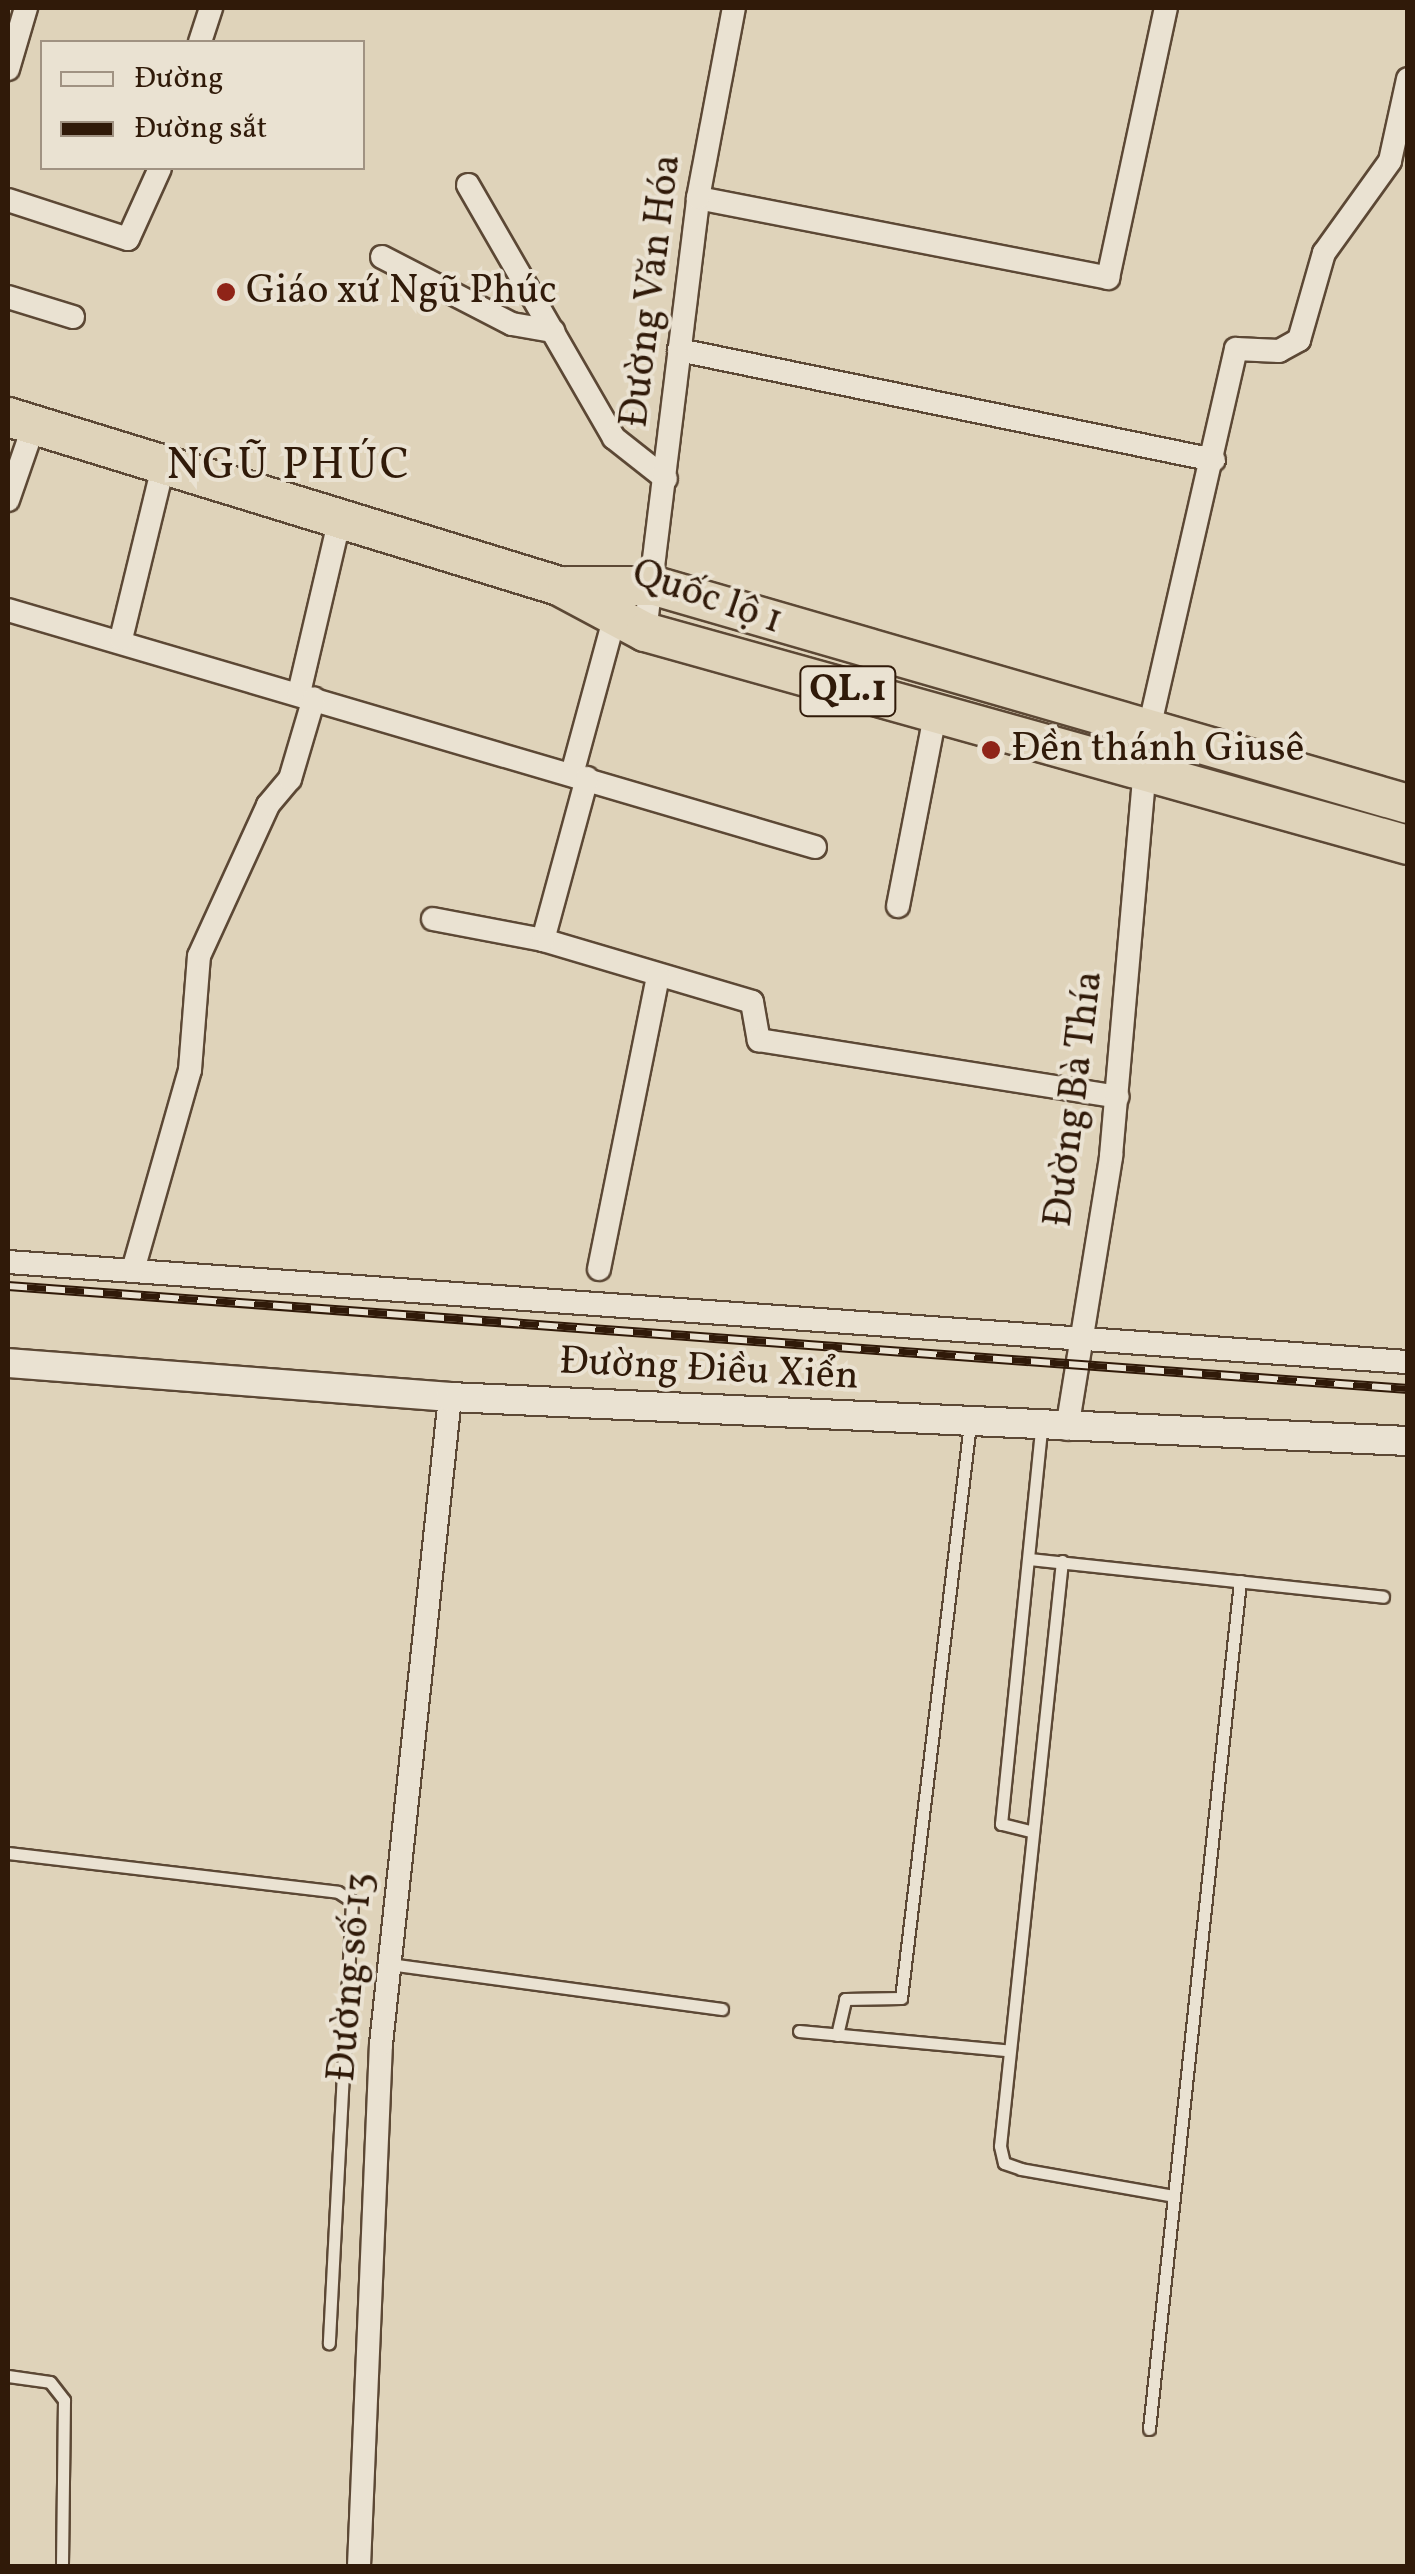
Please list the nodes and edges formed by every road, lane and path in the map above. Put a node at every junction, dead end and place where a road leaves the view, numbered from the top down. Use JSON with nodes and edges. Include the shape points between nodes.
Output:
{"nodes":[{"id":1,"x":26,"y":8,"type":"edge"},
{"id":2,"x":211,"y":8,"type":"edge"},
{"id":3,"x":734,"y":8,"type":"edge"},
{"id":4,"x":1166,"y":8,"type":"edge"},
{"id":5,"x":201,"y":40,"type":"edge"},
{"id":6,"x":8,"y":70,"type":"edge"},
{"id":7,"x":1408,"y":79,"type":"edge"},
{"id":8,"x":159,"y":170,"type":"edge"},
{"id":9,"x":468,"y":186,"type":"dead end"},
{"id":10,"x":698,"y":198,"type":"junction"},
{"id":11,"x":8,"y":200,"type":"edge"},
{"id":12,"x":382,"y":257,"type":"dead end"},
{"id":13,"x":8,"y":296,"type":"edge"},
{"id":14,"x":72,"y":318,"type":"dead end"},
{"id":15,"x":552,"y":331,"type":"junction"},
{"id":16,"x":679,"y":350,"type":"junction"},
{"id":17,"x":21,"y":421,"type":"edge"},
{"id":18,"x":1214,"y":460,"type":"junction"},
{"id":19,"x":164,"y":464,"type":"junction"},
{"id":20,"x":666,"y":479,"type":"junction"},
{"id":21,"x":8,"y":500,"type":"edge"},
{"id":22,"x":340,"y":518,"type":"junction"},
{"id":23,"x":635,"y":605,"type":"junction"},
{"id":24,"x":8,"y":610,"type":"edge"},
{"id":25,"x":121,"y":639,"type":"junction"},
{"id":26,"x":306,"y":695,"type":"junction"},
{"id":27,"x":935,"y":716,"type":"junction"},
{"id":28,"x":1148,"y":733,"type":"junction"},
{"id":29,"x":580,"y":776,"type":"junction"},
{"id":30,"x":1144,"y":777,"type":"junction"},
{"id":31,"x":1408,"y":804,"type":"edge"},
{"id":32,"x":1408,"y":845,"type":"edge"},
{"id":33,"x":814,"y":847,"type":"dead end"},
{"id":34,"x":898,"y":906,"type":"dead end"},
{"id":35,"x":433,"y":918,"type":"dead end"},
{"id":36,"x":543,"y":940,"type":"junction"},
{"id":37,"x":658,"y":977,"type":"junction"},
{"id":38,"x":1118,"y":1098,"type":"junction"},
{"id":39,"x":8,"y":1262,"type":"edge"},
{"id":40,"x":598,"y":1269,"type":"dead end"},
{"id":41,"x":133,"y":1270,"type":"junction"},
{"id":42,"x":1081,"y":1338,"type":"junction"},
{"id":43,"x":1408,"y":1362,"type":"edge"},
{"id":44,"x":8,"y":1363,"type":"edge"},
{"id":45,"x":450,"y":1397,"type":"junction"},
{"id":46,"x":970,"y":1424,"type":"junction"},
{"id":47,"x":1054,"y":1428,"type":"junction"},
{"id":48,"x":1408,"y":1441,"type":"edge"},
{"id":49,"x":1030,"y":1559,"type":"junction"},
{"id":50,"x":1062,"y":1561,"type":"junction"},
{"id":51,"x":1240,"y":1580,"type":"junction"},
{"id":52,"x":1383,"y":1597,"type":"dead end"},
{"id":53,"x":1030,"y":1832,"type":"junction"},
{"id":54,"x":8,"y":1853,"type":"edge"},
{"id":55,"x":389,"y":1964,"type":"junction"},
{"id":56,"x":722,"y":2008,"type":"dead end"},
{"id":57,"x":799,"y":2032,"type":"dead end"},
{"id":58,"x":836,"y":2034,"type":"junction"},
{"id":59,"x":1005,"y":2050,"type":"junction"},
{"id":60,"x":1174,"y":2196,"type":"junction"},
{"id":61,"x":329,"y":2343,"type":"dead end"},
{"id":62,"x":8,"y":2376,"type":"edge"},
{"id":63,"x":1149,"y":2428,"type":"dead end"},
{"id":64,"x":62,"y":2566,"type":"edge"},
{"id":65,"x":359,"y":2566,"type":"edge"}],
"edges":[{"from":1,"to":6,"type":"street"},
{"from":2,"to":5,"type":"street"},
{"from":3,"to":10,"type":"street","name":"Đường Văn Hóa"},
{"from":4,"to":10,"type":"street","via":[[1108,278]]},
{"from":7,"to":18,"type":"street","via":[[1390,161],[1324,253],[1299,340],[1279,350],[1236,349]]},
{"from":8,"to":11,"type":"street","via":[[128,239]]},
{"from":9,"to":15,"type":"street"},
{"from":10,"to":16,"type":"street","name":"Đường Văn Hóa"},
{"from":12,"to":15,"type":"street","via":[[512,324]]},
{"from":13,"to":14,"type":"street"},
{"from":15,"to":20,"type":"street","via":[[614,438]]},
{"from":16,"to":18,"type":"street"},
{"from":16,"to":20,"type":"street","name":"Đường Văn Hóa"},
{"from":17,"to":19,"type":"highway","name":"Quốc lộ 1","number":"QL.1"},
{"from":17,"to":21,"type":"street"},
{"from":18,"to":28,"type":"street"},
{"from":19,"to":22,"type":"highway","name":"Quốc lộ 1","number":"QL.1"},
{"from":19,"to":25,"type":"street"},
{"from":20,"to":23,"type":"street","name":"Đường Văn Hóa"},
{"from":22,"to":23,"type":"highway","name":"Quốc lộ 1","number":"QL.1"},
{"from":22,"to":26,"type":"street"},
{"from":23,"to":27,"type":"highway","name":"Quốc lộ 1","number":"QL.1"},
{"from":23,"to":28,"type":"highway","name":"Quốc lộ 1","number":"QL.1"},
{"from":23,"to":29,"type":"street","name":"Đường Văn Hóa"},
{"from":24,"to":25,"type":"street"},
{"from":25,"to":26,"type":"street"},
{"from":26,"to":29,"type":"street"},
{"from":26,"to":41,"type":"street","via":[[290,779],[268,805],[198,956],[190,1070]]},
{"from":27,"to":30,"type":"highway","name":"Quốc lộ 1","number":"QL.1"},
{"from":27,"to":34,"type":"street"},
{"from":28,"to":30,"type":"highway"},
{"from":28,"to":31,"type":"highway","name":"Quốc lộ 1","number":"QL.1"},
{"from":29,"to":33,"type":"street"},
{"from":29,"to":36,"type":"street","name":"Đường Văn Hóa"},
{"from":30,"to":32,"type":"highway","name":"Quốc lộ 1","number":"QL.1"},
{"from":30,"to":38,"type":"street","name":"Đường Bà Thía"},
{"from":35,"to":36,"type":"street"},
{"from":36,"to":37,"type":"street"},
{"from":37,"to":38,"type":"street","via":[[752,1002],[759,1040]]},
{"from":37,"to":40,"type":"street"},
{"from":38,"to":42,"type":"street","name":"Đường Bà Thía"},
{"from":39,"to":41,"type":"street"},
{"from":41,"to":42,"type":"street"},
{"from":42,"to":43,"type":"street"},
{"from":42,"to":47,"type":"street","name":"Đường Bà Thía"},
{"from":44,"to":45,"type":"street","name":"Đường Điều Xiển"},
{"from":45,"to":46,"type":"street","name":"Đường Điều Xiển"},
{"from":45,"to":55,"type":"street","name":"Đường số 13"},
{"from":46,"to":47,"type":"street","name":"Đường Điều Xiển"},
{"from":46,"to":58,"type":"lane","via":[[901,1998],[845,1999]]},
{"from":47,"to":48,"type":"street","name":"Đường Điều Xiển"},
{"from":47,"to":49,"type":"lane"},
{"from":49,"to":50,"type":"lane"},
{"from":49,"to":53,"type":"lane","via":[[1001,1824]]},
{"from":50,"to":51,"type":"lane"},
{"from":50,"to":53,"type":"lane"},
{"from":51,"to":52,"type":"lane"},
{"from":51,"to":60,"type":"lane"},
{"from":53,"to":59,"type":"lane"},
{"from":54,"to":61,"type":"lane","via":[[338,1892],[352,1901]]},
{"from":55,"to":56,"type":"lane"},
{"from":55,"to":65,"type":"street","name":"Đường số 13"},
{"from":57,"to":58,"type":"lane"},
{"from":58,"to":59,"type":"lane"},
{"from":59,"to":60,"type":"lane","via":[[1004,2163]]},
{"from":60,"to":63,"type":"lane"},
{"from":62,"to":64,"type":"lane","via":[[50,2382],[64,2400]]}]}
